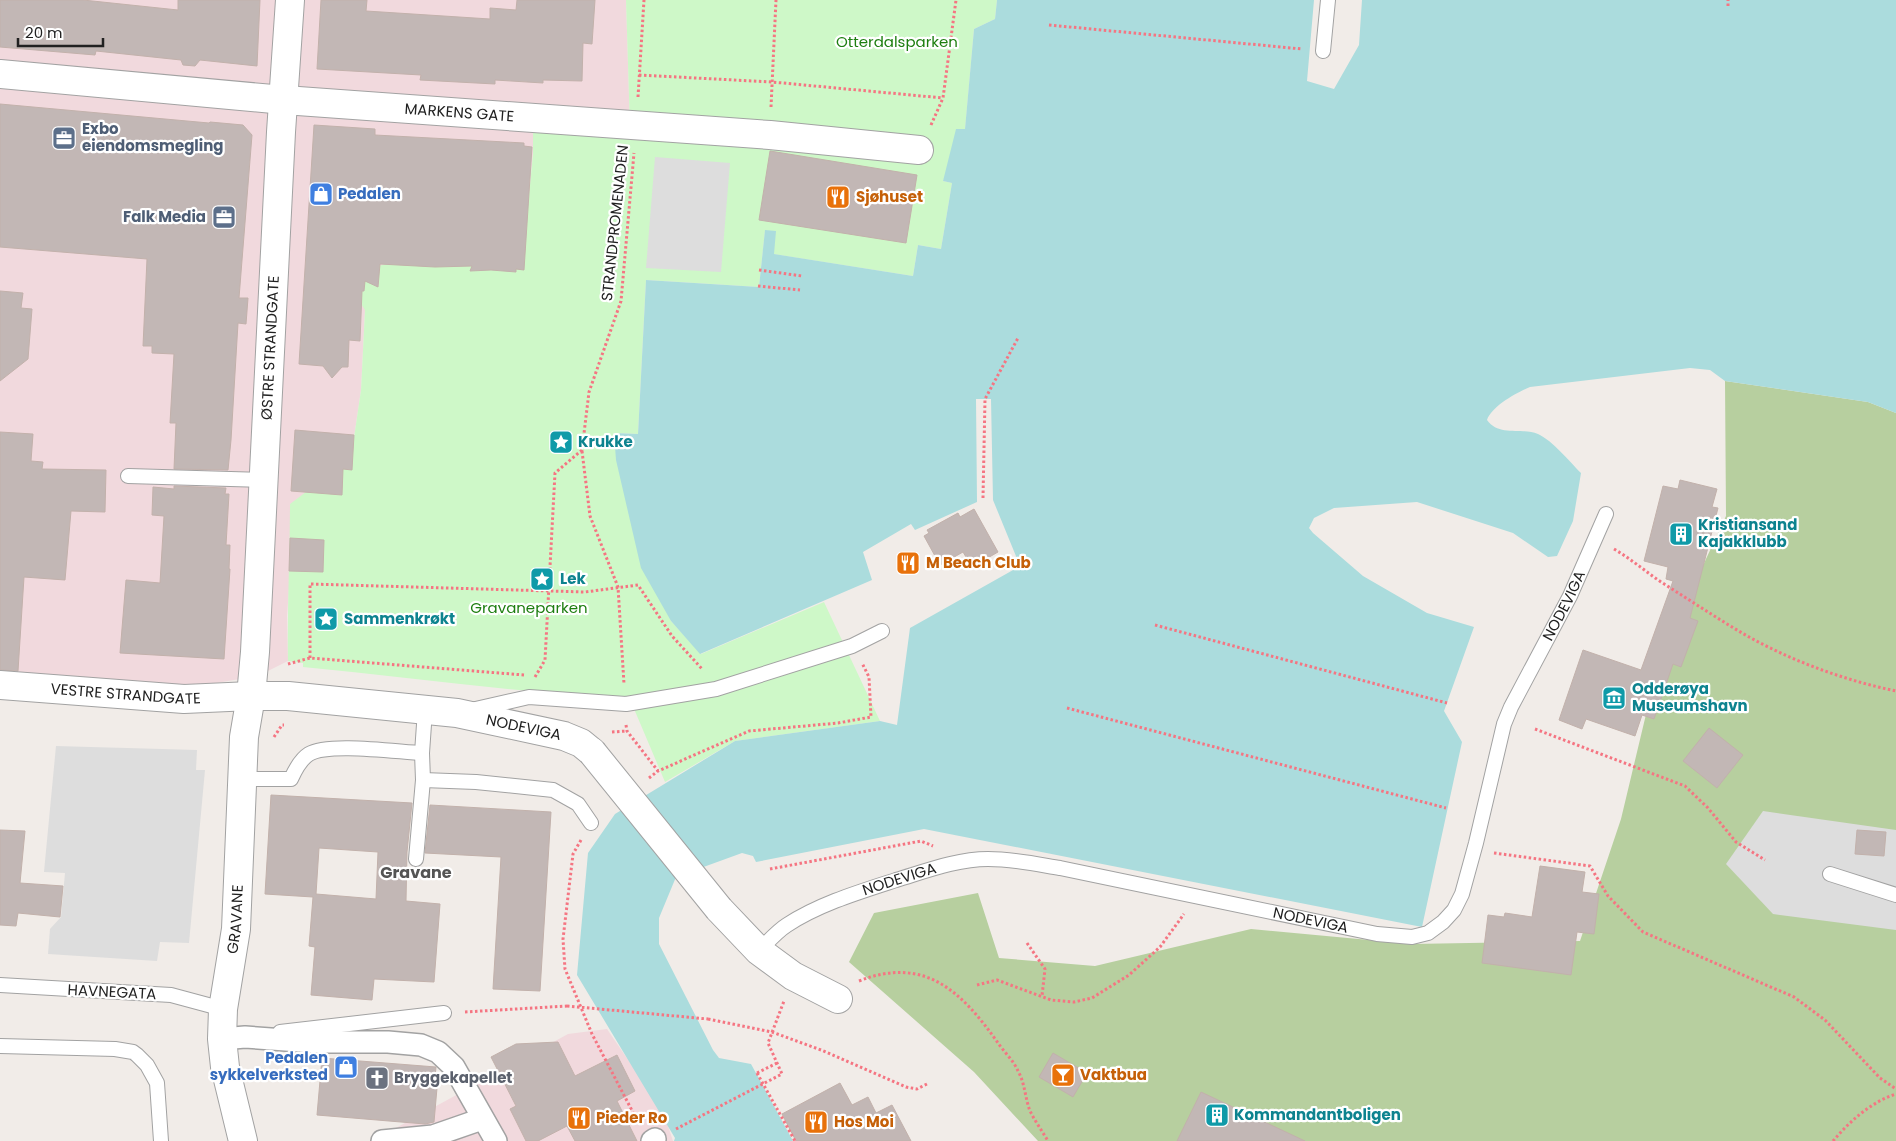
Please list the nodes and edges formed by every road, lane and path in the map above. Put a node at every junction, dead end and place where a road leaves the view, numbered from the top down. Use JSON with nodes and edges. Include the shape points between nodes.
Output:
{"nodes":[{"id":1,"x":290,"y":0,"type":"edge"},
{"id":2,"x":644,"y":0,"type":"edge"},
{"id":3,"x":776,"y":0,"type":"edge"},
{"id":4,"x":956,"y":0,"type":"edge"},
{"id":5,"x":1328,"y":0,"type":"edge"},
{"id":6,"x":1728,"y":0,"type":"edge"},
{"id":7,"x":1728,"y":6,"type":"dead end"},
{"id":8,"x":1049,"y":25,"type":"dead end"},
{"id":9,"x":1323,"y":51,"type":"joint"},
{"id":10,"x":0,"y":74,"type":"edge"},
{"id":11,"x":639,"y":75,"type":"junction"},
{"id":12,"x":772,"y":82,"type":"junction"},
{"id":13,"x":943,"y":98,"type":"junction"},
{"id":14,"x":284,"y":100,"type":"junction"},
{"id":15,"x":636,"y":124,"type":"junction"},
{"id":16,"x":770,"y":135,"type":"junction"},
{"id":17,"x":919,"y":150,"type":"joint"},
{"id":18,"x":759,"y":270,"type":"dead end"},
{"id":19,"x":802,"y":276,"type":"dead end"},
{"id":20,"x":758,"y":286,"type":"dead end"},
{"id":21,"x":800,"y":290,"type":"dead end"},
{"id":22,"x":1018,"y":338,"type":"dead end"},
{"id":23,"x":582,"y":450,"type":"junction"},
{"id":24,"x":128,"y":476,"type":"dead end"},
{"id":25,"x":264,"y":480,"type":"junction"},
{"id":26,"x":983,"y":498,"type":"dead end"},
{"id":27,"x":1606,"y":514,"type":"dead end"},
{"id":28,"x":1596,"y":539,"type":"junction"},
{"id":29,"x":618,"y":588,"type":"junction"},
{"id":30,"x":548,"y":590,"type":"junction"},
{"id":31,"x":1154,"y":625,"type":"dead end"},
{"id":32,"x":882,"y":631,"type":"dead end"},
{"id":33,"x":310,"y":658,"type":"junction"},
{"id":34,"x":288,"y":664,"type":"dead end"},
{"id":35,"x":525,"y":675,"type":"dead end"},
{"id":36,"x":0,"y":685,"type":"edge"},
{"id":37,"x":716,"y":689,"type":"junction"},
{"id":38,"x":1896,"y":691,"type":"edge"},
{"id":39,"x":251,"y":696,"type":"junction"},
{"id":40,"x":529,"y":697,"type":"junction"},
{"id":41,"x":1447,"y":703,"type":"dead end"},
{"id":42,"x":626,"y":704,"type":"junction"},
{"id":43,"x":1067,"y":708,"type":"dead end"},
{"id":44,"x":425,"y":710,"type":"junction"},
{"id":45,"x":456,"y":713,"type":"junction"},
{"id":46,"x":1535,"y":729,"type":"dead end"},
{"id":47,"x":422,"y":754,"type":"junction"},
{"id":48,"x":658,"y":771,"type":"dead end"},
{"id":49,"x":243,"y":779,"type":"junction"},
{"id":50,"x":424,"y":780,"type":"junction"},
{"id":51,"x":1446,"y":808,"type":"dead end"},
{"id":52,"x":591,"y":823,"type":"dead end"},
{"id":53,"x":1474,"y":850,"type":"junction"},
{"id":54,"x":416,"y":859,"type":"dead end"},
{"id":55,"x":970,"y":860,"type":"junction"},
{"id":56,"x":1764,"y":860,"type":"dead end"},
{"id":57,"x":770,"y":869,"type":"dead end"},
{"id":58,"x":1830,"y":874,"type":"dead end"},
{"id":59,"x":1896,"y":895,"type":"edge"},
{"id":60,"x":1194,"y":896,"type":"junction"},
{"id":61,"x":1027,"y":943,"type":"dead end"},
{"id":62,"x":759,"y":951,"type":"junction"},
{"id":63,"x":793,"y":976,"type":"junction"},
{"id":64,"x":0,"y":985,"type":"edge"},
{"id":65,"x":977,"y":985,"type":"dead end"},
{"id":66,"x":1042,"y":996,"type":"junction"},
{"id":67,"x":838,"y":999,"type":"joint"},
{"id":68,"x":223,"y":1009,"type":"junction"},
{"id":69,"x":444,"y":1013,"type":"joint"},
{"id":70,"x":772,"y":1032,"type":"junction"},
{"id":71,"x":222,"y":1039,"type":"junction"},
{"id":72,"x":0,"y":1046,"type":"edge"},
{"id":73,"x":777,"y":1063,"type":"junction"},
{"id":74,"x":929,"y":1083,"type":"dead end"},
{"id":75,"x":1896,"y":1089,"type":"edge"},
{"id":76,"x":1896,"y":1094,"type":"edge"},
{"id":77,"x":482,"y":1119,"type":"junction"},
{"id":78,"x":654,"y":1140,"type":"edge"},
{"id":79,"x":161,"y":1141,"type":"edge"},
{"id":80,"x":243,"y":1141,"type":"edge"},
{"id":81,"x":382,"y":1141,"type":"edge"},
{"id":82,"x":496,"y":1141,"type":"edge"},
{"id":83,"x":795,"y":1141,"type":"edge"},
{"id":84,"x":1048,"y":1141,"type":"edge"},
{"id":85,"x":1834,"y":1141,"type":"edge"}],
"edges":[{"from":1,"to":14,"type":"street","name":"ØSTRE STRANDGATE"},
{"from":2,"to":11,"type":"path","name":"STRANDPROMENADEN"},
{"from":3,"to":12,"type":"path"},
{"from":4,"to":13,"type":"path"},
{"from":5,"to":9,"type":"lane"},
{"from":6,"to":7,"type":"path"},
{"from":8,"to":9,"type":"path"},
{"from":10,"to":14,"type":"street","name":"MARKENS GATE"},
{"from":11,"to":12,"type":"path"},
{"from":11,"to":15,"type":"path","name":"STRANDPROMENADEN"},
{"from":12,"to":13,"type":"path"},
{"from":12,"to":16,"type":"path"},
{"from":13,"to":17,"type":"path"},
{"from":14,"to":15,"type":"street","name":"MARKENS GATE"},
{"from":14,"to":25,"type":"street","name":"ØSTRE STRANDGATE"},
{"from":15,"to":16,"type":"street","name":"MARKENS GATE"},
{"from":15,"to":23,"type":"path","name":"STRANDPROMENADEN","via":[[621,302],[589,392]]},
{"from":16,"to":17,"type":"street","name":"MARKENS GATE"},
{"from":18,"to":19,"type":"path"},
{"from":20,"to":21,"type":"path"},
{"from":22,"to":26,"type":"path","via":[[985,399]]},
{"from":23,"to":29,"type":"path","name":"STRANDPROMENADEN","via":[[590,516]]},
{"from":23,"to":30,"type":"path","via":[[555,473]]},
{"from":24,"to":25,"type":"lane"},
{"from":25,"to":39,"type":"street","name":"ØSTRE STRANDGATE"},
{"from":27,"to":28,"type":"lane","name":"NODEVIGA"},
{"from":28,"to":38,"type":"path","via":[[1629,557],[1660,581],[1743,634],[1780,652],[1870,685]]},
{"from":28,"to":53,"type":"lane","name":"NODEVIGA","via":[[1570,596],[1511,707],[1495,757]]},
{"from":29,"to":30,"type":"path","via":[[585,592]]},
{"from":29,"to":37,"type":"path","via":[[638,585],[672,636]]},
{"from":29,"to":42,"type":"path","name":"STRANDPROMENADEN"},
{"from":30,"to":33,"type":"path","via":[[310,584]]},
{"from":30,"to":40,"type":"path","via":[[546,660],[535,675]]},
{"from":31,"to":41,"type":"path"},
{"from":32,"to":37,"type":"lane","via":[[852,646]]},
{"from":33,"to":34,"type":"path"},
{"from":33,"to":35,"type":"path"},
{"from":36,"to":39,"type":"street","name":"VESTRE STRANDGATE","via":[[184,699]]},
{"from":37,"to":42,"type":"lane"},
{"from":39,"to":44,"type":"street","name":"NODEVIGA","via":[[288,696]]},
{"from":39,"to":49,"type":"street","name":"GRAVANE","via":[[244,737]]},
{"from":40,"to":42,"type":"lane"},
{"from":40,"to":45,"type":"lane"},
{"from":42,"to":48,"type":"path","name":"STRANDPROMENADEN","via":[[627,731]]},
{"from":43,"to":51,"type":"path"},
{"from":44,"to":45,"type":"street","name":"NODEVIGA"},
{"from":44,"to":47,"type":"lane"},
{"from":45,"to":62,"type":"street","name":"NODEVIGA","bridge":true,"via":[[564,736],[581,743],[592,752],[719,909]]},
{"from":46,"to":56,"type":"path","via":[[1685,786],[1736,842]]},
{"from":47,"to":49,"type":"lane","via":[[330,748],[309,754],[291,779]]},
{"from":47,"to":50,"type":"lane"},
{"from":49,"to":68,"type":"street","name":"GRAVANE","via":[[236,929]]},
{"from":50,"to":52,"type":"lane","via":[[553,790],[578,804]]},
{"from":50,"to":54,"type":"lane"},
{"from":53,"to":60,"type":"lane","name":"NODEVIGA","via":[[1462,894],[1454,910],[1428,933],[1412,937],[1377,934]]},
{"from":53,"to":75,"type":"path","via":[[1590,866],[1608,896],[1642,932],[1794,997],[1825,1020],[1880,1078]]},
{"from":55,"to":57,"type":"path","via":[[922,841]]},
{"from":55,"to":60,"type":"lane","name":"NODEVIGA","via":[[1024,862]]},
{"from":55,"to":62,"type":"lane","name":"NODEVIGA","via":[[927,870],[816,910],[785,926]]},
{"from":58,"to":59,"type":"lane"},
{"from":60,"to":66,"type":"path","via":[[1160,947],[1129,975],[1092,998],[1074,1002]]},
{"from":61,"to":66,"type":"path","via":[[1045,969]]},
{"from":62,"to":63,"type":"street","name":"NODEVIGA"},
{"from":63,"to":67,"type":"street","name":"NODEVIGA"},
{"from":63,"to":70,"type":"path"},
{"from":64,"to":68,"type":"lane","name":"HAVNEGATA","via":[[171,995]]},
{"from":65,"to":66,"type":"path","via":[[997,980]]},
{"from":67,"to":84,"type":"path","via":[[854,983],[876,974],[905,972],[933,978],[959,996],[981,1019],[1018,1070],[1030,1111]]},
{"from":68,"to":71,"type":"street","name":"GRAVANE"},
{"from":69,"to":70,"type":"path","bridge":true,"via":[[567,1006],[708,1020]]},
{"from":69,"to":71,"type":"lane"},
{"from":70,"to":73,"type":"path","via":[[768,1044]]},
{"from":70,"to":74,"type":"path","via":[[906,1087],[917,1089]]},
{"from":71,"to":77,"type":"street","via":[[245,1037],[421,1045],[438,1052],[454,1067]]},
{"from":71,"to":80,"type":"street","name":"GRAVANE"},
{"from":72,"to":79,"type":"lane","via":[[132,1052],[147,1065],[157,1083]]},
{"from":73,"to":78,"type":"path","via":[[782,1074]]},
{"from":73,"to":83,"type":"path","bridge":true,"via":[[757,1073]]},
{"from":76,"to":85,"type":"path","via":[[1847,1124]]},
{"from":77,"to":81,"type":"street","via":[[433,1136]]},
{"from":77,"to":82,"type":"street"}]}
